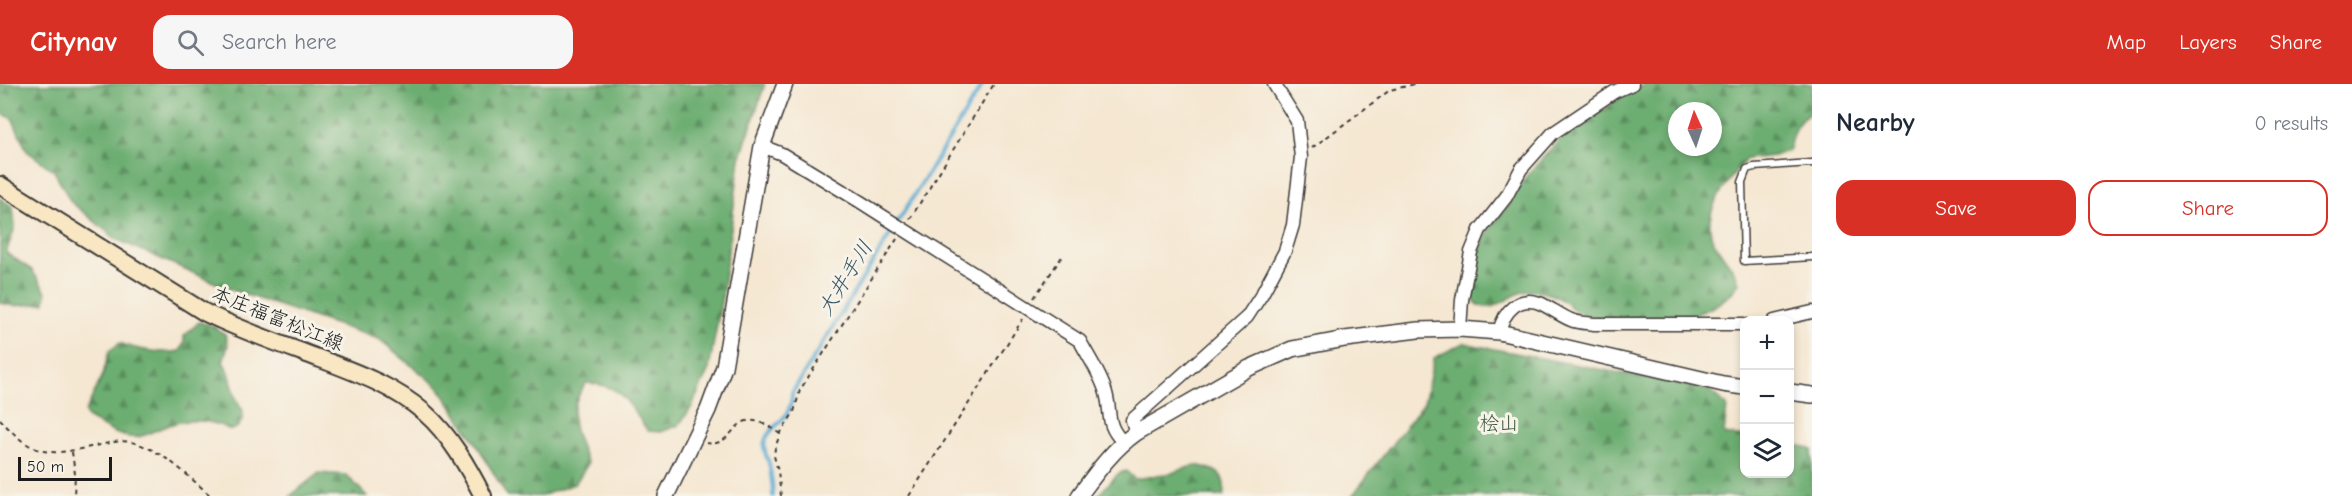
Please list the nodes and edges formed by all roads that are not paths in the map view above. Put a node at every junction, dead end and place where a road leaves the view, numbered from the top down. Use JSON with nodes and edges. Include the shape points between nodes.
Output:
{"nodes":[{"id":1,"x":785,"y":84,"type":"edge"},
{"id":2,"x":1274,"y":84,"type":"edge"},
{"id":3,"x":1632,"y":84,"type":"edge"},
{"id":4,"x":762,"y":146,"type":"junction"},
{"id":5,"x":1812,"y":163,"type":"edge"},
{"id":6,"x":0,"y":184,"type":"edge"},
{"id":7,"x":1812,"y":257,"type":"edge"},
{"id":8,"x":1812,"y":312,"type":"edge"},
{"id":9,"x":1794,"y":316,"type":"edge"},
{"id":10,"x":1740,"y":324,"type":"edge"},
{"id":11,"x":1460,"y":329,"type":"junction"},
{"id":12,"x":1499,"y":332,"type":"junction"},
{"id":13,"x":1740,"y":386,"type":"edge"},
{"id":14,"x":1794,"y":393,"type":"edge"},
{"id":15,"x":1812,"y":395,"type":"edge"},
{"id":16,"x":1136,"y":432,"type":"junction"},
{"id":17,"x":1123,"y":442,"type":"junction"},
{"id":18,"x":483,"y":496,"type":"edge"},
{"id":19,"x":666,"y":496,"type":"edge"},
{"id":20,"x":1079,"y":496,"type":"edge"}],
"edges":[{"from":1,"to":4,"type":"street"},
{"from":2,"to":16,"type":"street","via":[[1297,121],[1301,157],[1293,225],[1285,251],[1247,317],[1132,420]]},
{"from":3,"to":11,"type":"street","via":[[1553,133],[1521,169],[1506,197],[1480,230],[1471,252]]},
{"from":4,"to":17,"type":"street","via":[[782,154],[1030,306],[1080,341],[1107,394],[1108,419],[1114,434]]},
{"from":4,"to":19,"type":"street","via":[[724,367],[708,411]]},
{"from":5,"to":7,"type":"lane","via":[[1754,166],[1747,169],[1742,182],[1744,261]]},
{"from":6,"to":18,"type":"main road","name":"本庄福富松江線","via":[[204,312],[394,389],[427,414],[442,432],[467,465]]},
{"from":8,"to":9,"type":"street"},
{"from":10,"to":12,"type":"street","via":[[1594,324],[1573,321],[1540,303],[1523,302],[1503,316]]},
{"from":11,"to":12,"type":"street"},
{"from":11,"to":16,"type":"street","via":[[1418,330],[1292,349],[1249,368]]},
{"from":12,"to":13,"type":"street"},
{"from":14,"to":15,"type":"street"},
{"from":16,"to":17,"type":"street"},
{"from":17,"to":20,"type":"street"}]}
